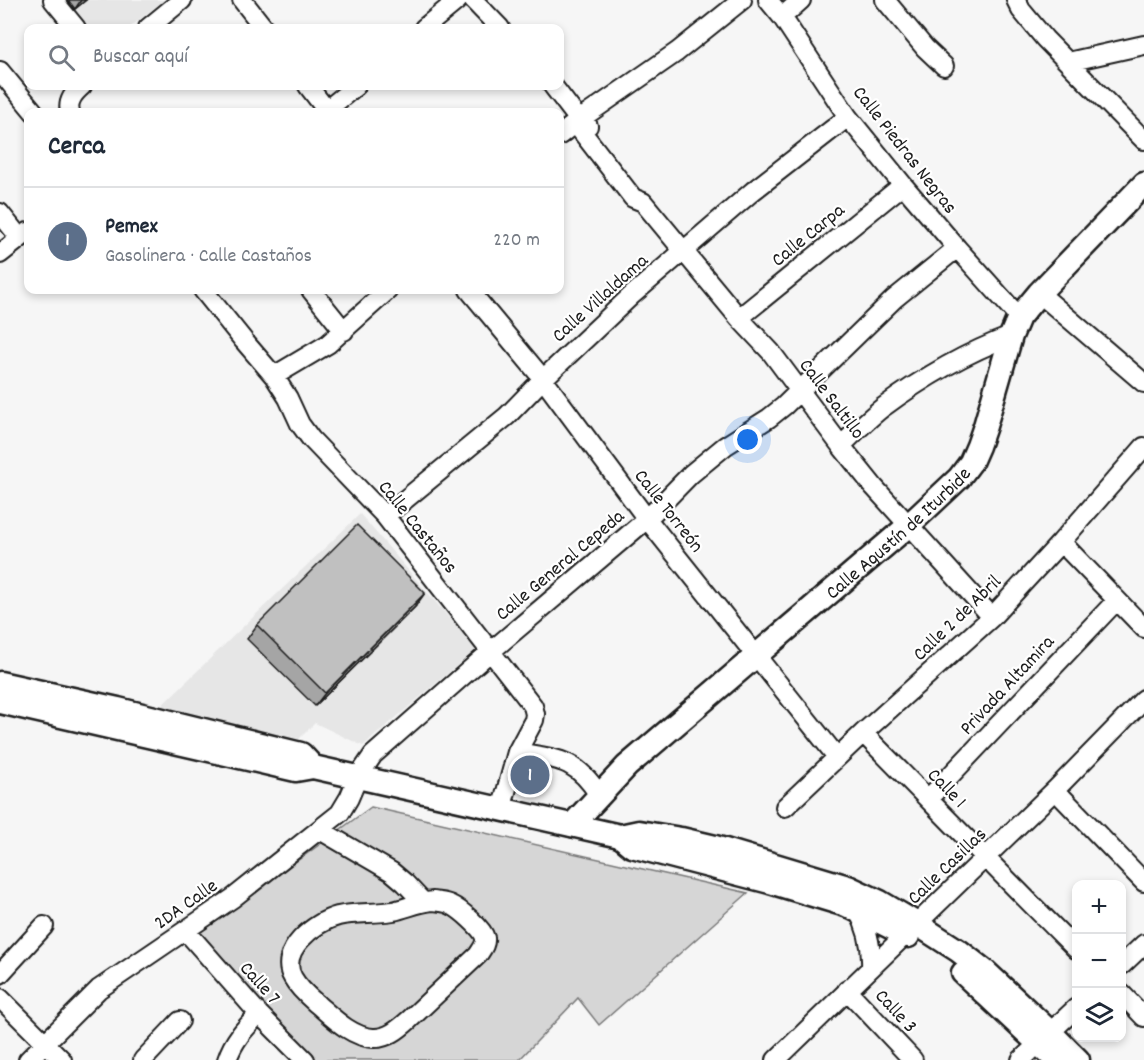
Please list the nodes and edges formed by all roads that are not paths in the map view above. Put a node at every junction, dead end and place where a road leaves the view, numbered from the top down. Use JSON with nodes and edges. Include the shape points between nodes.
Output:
{"nodes":[{"id":1,"x":53,"y":0,"type":"edge"},
{"id":2,"x":182,"y":0,"type":"edge"},
{"id":3,"x":242,"y":0,"type":"edge"},
{"id":4,"x":458,"y":0,"type":"edge"},
{"id":5,"x":473,"y":0,"type":"edge"},
{"id":6,"x":742,"y":0,"type":"edge"},
{"id":7,"x":768,"y":0,"type":"edge"},
{"id":8,"x":801,"y":0,"type":"edge"},
{"id":9,"x":885,"y":0,"type":"edge"},
{"id":10,"x":1023,"y":3,"type":"edge"},
{"id":11,"x":782,"y":17,"type":"junction"},
{"id":12,"x":73,"y":24,"type":"edge"},
{"id":13,"x":153,"y":24,"type":"edge"},
{"id":14,"x":261,"y":24,"type":"edge"},
{"id":15,"x":429,"y":24,"type":"edge"},
{"id":16,"x":496,"y":24,"type":"edge"},
{"id":17,"x":1144,"y":45,"type":"edge"},
{"id":18,"x":1068,"y":62,"type":"junction"},
{"id":19,"x":944,"y":66,"type":"dead end"},
{"id":20,"x":0,"y":71,"type":"edge"},
{"id":21,"x":79,"y":90,"type":"edge"},
{"id":22,"x":311,"y":90,"type":"edge"},
{"id":23,"x":351,"y":90,"type":"edge"},
{"id":24,"x":556,"y":90,"type":"edge"},
{"id":25,"x":8,"y":95,"type":"edge"},
{"id":26,"x":28,"y":108,"type":"edge"},
{"id":27,"x":69,"y":108,"type":"edge"},
{"id":28,"x":323,"y":108,"type":"edge"},
{"id":29,"x":331,"y":108,"type":"edge"},
{"id":30,"x":849,"y":117,"type":"junction"},
{"id":31,"x":579,"y":120,"type":"junction"},
{"id":32,"x":564,"y":132,"type":"edge"},
{"id":33,"x":1144,"y":140,"type":"edge"},
{"id":34,"x":1144,"y":184,"type":"edge"},
{"id":35,"x":903,"y":185,"type":"junction"},
{"id":36,"x":0,"y":213,"type":"edge"},
{"id":37,"x":24,"y":235,"type":"edge"},
{"id":38,"x":957,"y":248,"type":"junction"},
{"id":39,"x":683,"y":252,"type":"junction"},
{"id":40,"x":0,"y":254,"type":"edge"},
{"id":41,"x":1038,"y":293,"type":"junction"},
{"id":42,"x":205,"y":294,"type":"edge"},
{"id":43,"x":313,"y":294,"type":"edge"},
{"id":44,"x":384,"y":294,"type":"edge"},
{"id":45,"x":472,"y":294,"type":"edge"},
{"id":46,"x":740,"y":318,"type":"junction"},
{"id":47,"x":1015,"y":326,"type":"junction"},
{"id":48,"x":344,"y":331,"type":"junction"},
{"id":49,"x":274,"y":376,"type":"junction"},
{"id":50,"x":543,"y":379,"type":"junction"},
{"id":51,"x":1144,"y":383,"type":"edge"},
{"id":52,"x":799,"y":390,"type":"junction"},
{"id":53,"x":841,"y":446,"type":"junction"},
{"id":54,"x":1144,"y":447,"type":"edge"},
{"id":55,"x":385,"y":516,"type":"junction"},
{"id":56,"x":647,"y":519,"type":"junction"},
{"id":57,"x":909,"y":525,"type":"junction"},
{"id":58,"x":1061,"y":542,"type":"junction"},
{"id":59,"x":1117,"y":600,"type":"junction"},
{"id":60,"x":992,"y":617,"type":"junction"},
{"id":61,"x":1144,"y":627,"type":"edge"},
{"id":62,"x":490,"y":652,"type":"junction"},
{"id":63,"x":756,"y":656,"type":"junction"},
{"id":64,"x":0,"y":683,"type":"edge"},
{"id":65,"x":1144,"y":699,"type":"edge"},
{"id":66,"x":0,"y":702,"type":"edge"},
{"id":67,"x":863,"y":733,"type":"junction"},
{"id":68,"x":517,"y":752,"type":"junction"},
{"id":69,"x":837,"y":757,"type":"junction"},
{"id":70,"x":313,"y":767,"type":"junction"},
{"id":71,"x":358,"y":777,"type":"junction"},
{"id":72,"x":1055,"y":790,"type":"junction"},
{"id":73,"x":599,"y":795,"type":"junction"},
{"id":74,"x":928,"y":799,"type":"junction"},
{"id":75,"x":785,"y":807,"type":"dead end"},
{"id":76,"x":501,"y":810,"type":"junction"},
{"id":77,"x":572,"y":825,"type":"junction"},
{"id":78,"x":320,"y":830,"type":"junction"},
{"id":79,"x":620,"y":836,"type":"junction"},
{"id":80,"x":984,"y":858,"type":"junction"},
{"id":81,"x":1144,"y":882,"type":"edge"},
{"id":82,"x":423,"y":902,"type":"junction"},
{"id":83,"x":857,"y":909,"type":"junction"},
{"id":84,"x":44,"y":926,"type":"dead end"},
{"id":85,"x":911,"y":929,"type":"junction"},
{"id":86,"x":186,"y":931,"type":"junction"},
{"id":87,"x":1072,"y":944,"type":"edge"},
{"id":88,"x":1144,"y":944,"type":"edge"},
{"id":89,"x":1126,"y":961,"type":"edge"},
{"id":90,"x":871,"y":966,"type":"junction"},
{"id":91,"x":0,"y":974,"type":"edge"},
{"id":92,"x":848,"y":990,"type":"junction"},
{"id":93,"x":0,"y":998,"type":"edge"},
{"id":94,"x":1126,"y":998,"type":"edge"},
{"id":95,"x":1072,"y":1013,"type":"edge"},
{"id":96,"x":260,"y":1014,"type":"junction"},
{"id":97,"x":1144,"y":1017,"type":"edge"},
{"id":98,"x":180,"y":1021,"type":"dead end"},
{"id":99,"x":1044,"y":1038,"type":"junction"},
{"id":100,"x":45,"y":1043,"type":"junction"},
{"id":101,"x":779,"y":1059,"type":"edge"},
{"id":102,"x":28,"y":1060,"type":"edge"},
{"id":103,"x":62,"y":1060,"type":"edge"},
{"id":104,"x":143,"y":1060,"type":"edge"},
{"id":105,"x":227,"y":1060,"type":"edge"},
{"id":106,"x":305,"y":1060,"type":"edge"},
{"id":107,"x":913,"y":1060,"type":"edge"},
{"id":108,"x":1021,"y":1060,"type":"edge"},
{"id":109,"x":1056,"y":1060,"type":"edge"},
{"id":110,"x":1078,"y":1060,"type":"edge"}],
"edges":[{"from":1,"to":12,"type":"street"},
{"from":2,"to":13,"type":"street"},
{"from":3,"to":14,"type":"street"},
{"from":4,"to":15,"type":"street"},
{"from":5,"to":16,"type":"street"},
{"from":6,"to":31,"type":"street","via":[[677,52]]},
{"from":7,"to":11,"type":"street","name":"Calle Piedras Negras"},
{"from":8,"to":11,"type":"street"},
{"from":9,"to":19,"type":"street"},
{"from":10,"to":18,"type":"street","via":[[1045,39]]},
{"from":11,"to":30,"type":"street","name":"Calle Piedras Negras"},
{"from":17,"to":18,"type":"street"},
{"from":18,"to":33,"type":"street"},
{"from":20,"to":25,"type":"street"},
{"from":21,"to":27,"type":"street"},
{"from":22,"to":28,"type":"street"},
{"from":23,"to":29,"type":"street"},
{"from":24,"to":31,"type":"street","name":"Calle Saltillo"},
{"from":25,"to":26,"type":"street"},
{"from":30,"to":35,"type":"street","name":"Calle Piedras Negras"},
{"from":30,"to":39,"type":"street","name":"Calle Villaldama","via":[[753,191]]},
{"from":31,"to":32,"type":"street"},
{"from":31,"to":39,"type":"street","name":"Calle Saltillo","via":[[582,132],[633,198],[643,202]]},
{"from":34,"to":41,"type":"main road","name":"Calle Agustín de Iturbide"},
{"from":35,"to":38,"type":"street","name":"Calle Piedras Negras"},
{"from":35,"to":46,"type":"street","name":"Calle Carpa"},
{"from":36,"to":37,"type":"street"},
{"from":37,"to":40,"type":"street"},
{"from":38,"to":47,"type":"street","name":"Calle Piedras Negras"},
{"from":38,"to":52,"type":"street","name":"Calle General Cepeda","via":[[894,299]]},
{"from":39,"to":46,"type":"street","name":"Calle Saltillo"},
{"from":39,"to":50,"type":"street","name":"Calle Villaldama","via":[[630,296]]},
{"from":41,"to":47,"type":"main road","name":"Calle Agustín de Iturbide"},
{"from":41,"to":51,"type":"street"},
{"from":42,"to":49,"type":"street","name":"Calle Castaños"},
{"from":43,"to":48,"type":"street"},
{"from":44,"to":48,"type":"street"},
{"from":45,"to":50,"type":"street","name":"Calle Torreón"},
{"from":46,"to":52,"type":"street","name":"Calle Saltillo"},
{"from":47,"to":53,"type":"street","via":[[881,409]]},
{"from":47,"to":57,"type":"main road","name":"Calle Agustín de Iturbide","via":[[971,462]]},
{"from":48,"to":49,"type":"street"},
{"from":49,"to":55,"type":"street","name":"Calle Castaños","via":[[311,439]]},
{"from":50,"to":55,"type":"street","name":"Calle Villaldama","via":[[507,416]]},
{"from":50,"to":56,"type":"street","name":"Calle Torreón"},
{"from":52,"to":53,"type":"street","name":"Calle Saltillo"},
{"from":52,"to":56,"type":"street","name":"Calle General Cepeda","via":[[769,418],[691,474]]},
{"from":53,"to":57,"type":"street","name":"Calle Saltillo"},
{"from":54,"to":58,"type":"street","name":"Calle 2 de Abril"},
{"from":55,"to":62,"type":"street","name":"Calle Castaños"},
{"from":56,"to":62,"type":"street","name":"Calle General Cepeda"},
{"from":56,"to":63,"type":"street","name":"Calle Torreón"},
{"from":57,"to":60,"type":"street","name":"Calle Saltillo"},
{"from":57,"to":63,"type":"main road","name":"Calle Agustín de Iturbide"},
{"from":58,"to":59,"type":"street"},
{"from":58,"to":60,"type":"street","name":"Calle 2 de Abril"},
{"from":59,"to":61,"type":"street"},
{"from":59,"to":74,"type":"street","name":"Privada Altamira"},
{"from":60,"to":67,"type":"street","name":"Calle 2 de Abril"},
{"from":62,"to":68,"type":"street","name":"Calle Castaños","via":[[533,706],[534,720]]},
{"from":62,"to":71,"type":"street","name":"Calle General Cepeda","via":[[373,755]]},
{"from":63,"to":69,"type":"street","name":"Calle Torreón"},
{"from":63,"to":73,"type":"main road","name":"Calle Agustín de Iturbide","via":[[627,766]]},
{"from":64,"to":70,"type":"main road","via":[[301,754]]},
{"from":65,"to":72,"type":"street","name":"Calle Casillas"},
{"from":66,"to":70,"type":"main road","via":[[296,771]]},
{"from":67,"to":69,"type":"street","name":"Calle 2 de Abril"},
{"from":67,"to":74,"type":"street","name":"Calle 1"},
{"from":68,"to":73,"type":"street","via":[[571,764]]},
{"from":68,"to":76,"type":"street","name":"Calle Castaños"},
{"from":69,"to":75,"type":"street","name":"Calle 2 de Abril"},
{"from":70,"to":71,"type":"main road"},
{"from":71,"to":76,"type":"main road"},
{"from":71,"to":78,"type":"street","name":"2DA Calle","via":[[340,813]]},
{"from":72,"to":80,"type":"street","name":"Calle Casillas"},
{"from":72,"to":81,"type":"street"},
{"from":73,"to":77,"type":"main road","name":"Calle Agustín de Iturbide"},
{"from":74,"to":80,"type":"street","name":"Calle 1"},
{"from":76,"to":77,"type":"main road"},
{"from":77,"to":79,"type":"main road"},
{"from":78,"to":82,"type":"street","via":[[392,872]]},
{"from":78,"to":86,"type":"street","name":"2DA Calle"},
{"from":79,"to":83,"type":"main road","via":[[632,846]]},
{"from":79,"to":85,"type":"main road","via":[[639,832],[681,839],[849,887],[880,902]]},
{"from":80,"to":85,"type":"street","name":"Calle Casillas"},
{"from":80,"to":87,"type":"street","name":"Calle 1"},
{"from":82,"to":82,"type":"street","via":[[449,904],[460,910],[481,932],[484,947],[398,1030],[374,1038],[360,1035],[318,1005],[292,977],[292,950],[305,934],[325,920],[397,910]]},
{"from":83,"to":85,"type":"main road"},
{"from":83,"to":90,"type":"street","via":[[870,944]]},
{"from":84,"to":91,"type":"street"},
{"from":85,"to":90,"type":"street","name":"Calle Casillas"},
{"from":85,"to":99,"type":"main road"},
{"from":86,"to":96,"type":"street","name":"Calle 7"},
{"from":86,"to":100,"type":"street","name":"2DA Calle","via":[[99,989]]},
{"from":88,"to":89,"type":"street"},
{"from":90,"to":92,"type":"street","name":"Calle Casillas"},
{"from":92,"to":101,"type":"street","name":"Calle Casillas"},
{"from":92,"to":107,"type":"street","name":"Calle 3"},
{"from":93,"to":100,"type":"street"},
{"from":94,"to":97,"type":"street"},
{"from":95,"to":99,"type":"street"},
{"from":96,"to":105,"type":"street","via":[[232,1046]]},
{"from":96,"to":106,"type":"street","name":"Calle 7"},
{"from":98,"to":104,"type":"street"},
{"from":99,"to":108,"type":"street"},
{"from":99,"to":109,"type":"main road"},
{"from":99,"to":110,"type":"main road"},
{"from":100,"to":102,"type":"street","name":"2DA Calle"},
{"from":100,"to":103,"type":"street"}]}
